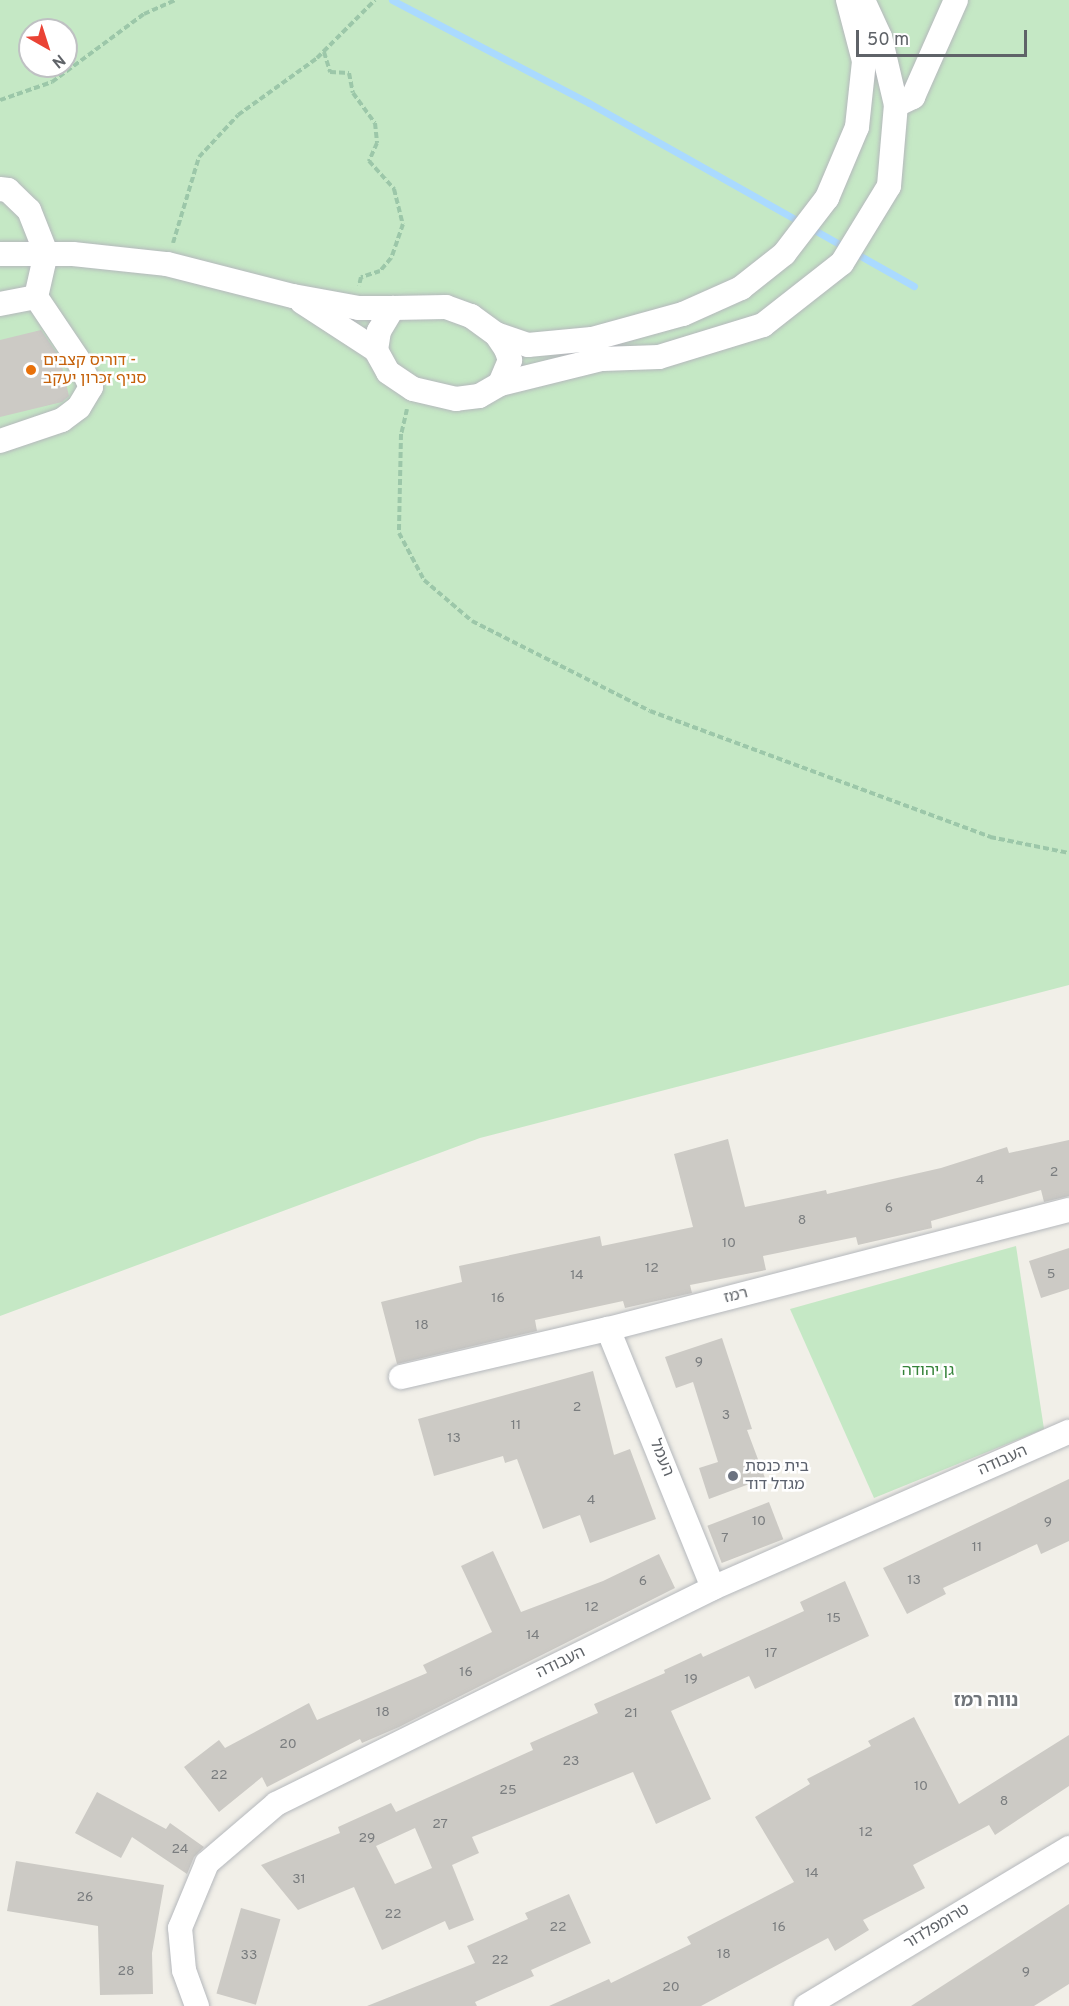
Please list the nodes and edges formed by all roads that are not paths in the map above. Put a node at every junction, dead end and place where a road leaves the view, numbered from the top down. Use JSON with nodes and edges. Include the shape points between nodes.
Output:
{"nodes":[{"id":1,"x":848,"y":0,"type":"edge"},
{"id":2,"x":863,"y":0,"type":"edge"},
{"id":3,"x":956,"y":0,"type":"edge"},
{"id":4,"x":896,"y":105,"type":"junction"},
{"id":5,"x":0,"y":189,"type":"edge"},
{"id":6,"x":46,"y":253,"type":"junction"},
{"id":7,"x":0,"y":254,"type":"edge"},
{"id":8,"x":293,"y":296,"type":"junction"},
{"id":9,"x":36,"y":297,"type":"junction"},
{"id":10,"x":0,"y":304,"type":"edge"},
{"id":11,"x":393,"y":308,"type":"junction"},
{"id":12,"x":496,"y":334,"type":"junction"},
{"id":13,"x":376,"y":350,"type":"junction"},
{"id":14,"x":500,"y":384,"type":"junction"},
{"id":15,"x":0,"y":441,"type":"edge"},
{"id":16,"x":1069,"y":1210,"type":"edge"},
{"id":17,"x":608,"y":1329,"type":"junction"},
{"id":18,"x":401,"y":1377,"type":"dead end"},
{"id":19,"x":1069,"y":1432,"type":"edge"},
{"id":20,"x":713,"y":1588,"type":"junction"},
{"id":21,"x":1069,"y":1848,"type":"edge"},
{"id":22,"x":197,"y":2006,"type":"edge"},
{"id":23,"x":806,"y":2006,"type":"edge"}],
"edges":[{"from":1,"to":12,"type":"street","via":[[864,62],[857,127],[827,198],[784,254],[741,288],[660,320],[592,339],[528,345]]},
{"from":2,"to":4,"type":"street","via":[[880,36]]},
{"from":3,"to":4,"type":"street","via":[[913,97]]},
{"from":4,"to":14,"type":"street","via":[[889,186],[853,249],[842,263],[763,325],[659,357],[602,359]]},
{"from":5,"to":6,"type":"street","via":[[9,190],[29,210]]},
{"from":6,"to":7,"type":"street"},
{"from":6,"to":8,"type":"street","via":[[167,264]]},
{"from":6,"to":9,"type":"street"},
{"from":8,"to":11,"type":"street","via":[[356,308]]},
{"from":8,"to":13,"type":"street"},
{"from":9,"to":10,"type":"street"},
{"from":9,"to":15,"type":"street","via":[[77,358],[91,387],[79,407],[62,420]]},
{"from":11,"to":12,"type":"street","via":[[446,308],[471,316]]},
{"from":11,"to":13,"type":"street","via":[[379,331]]},
{"from":12,"to":14,"type":"street","via":[[510,360]]},
{"from":13,"to":14,"type":"street","via":[[388,372],[413,389],[456,399],[479,396]]},
{"from":16,"to":17,"type":"street","name":"רמז"},
{"from":17,"to":18,"type":"street","name":"רמז"},
{"from":17,"to":20,"type":"street","name":"העמל"},
{"from":19,"to":20,"type":"street","name":"העבודה"},
{"from":20,"to":22,"type":"street","name":"העבודה","via":[[276,1804],[207,1863],[180,1928],[184,1970]]},
{"from":21,"to":23,"type":"street","name":"טרומפלדור"}]}
